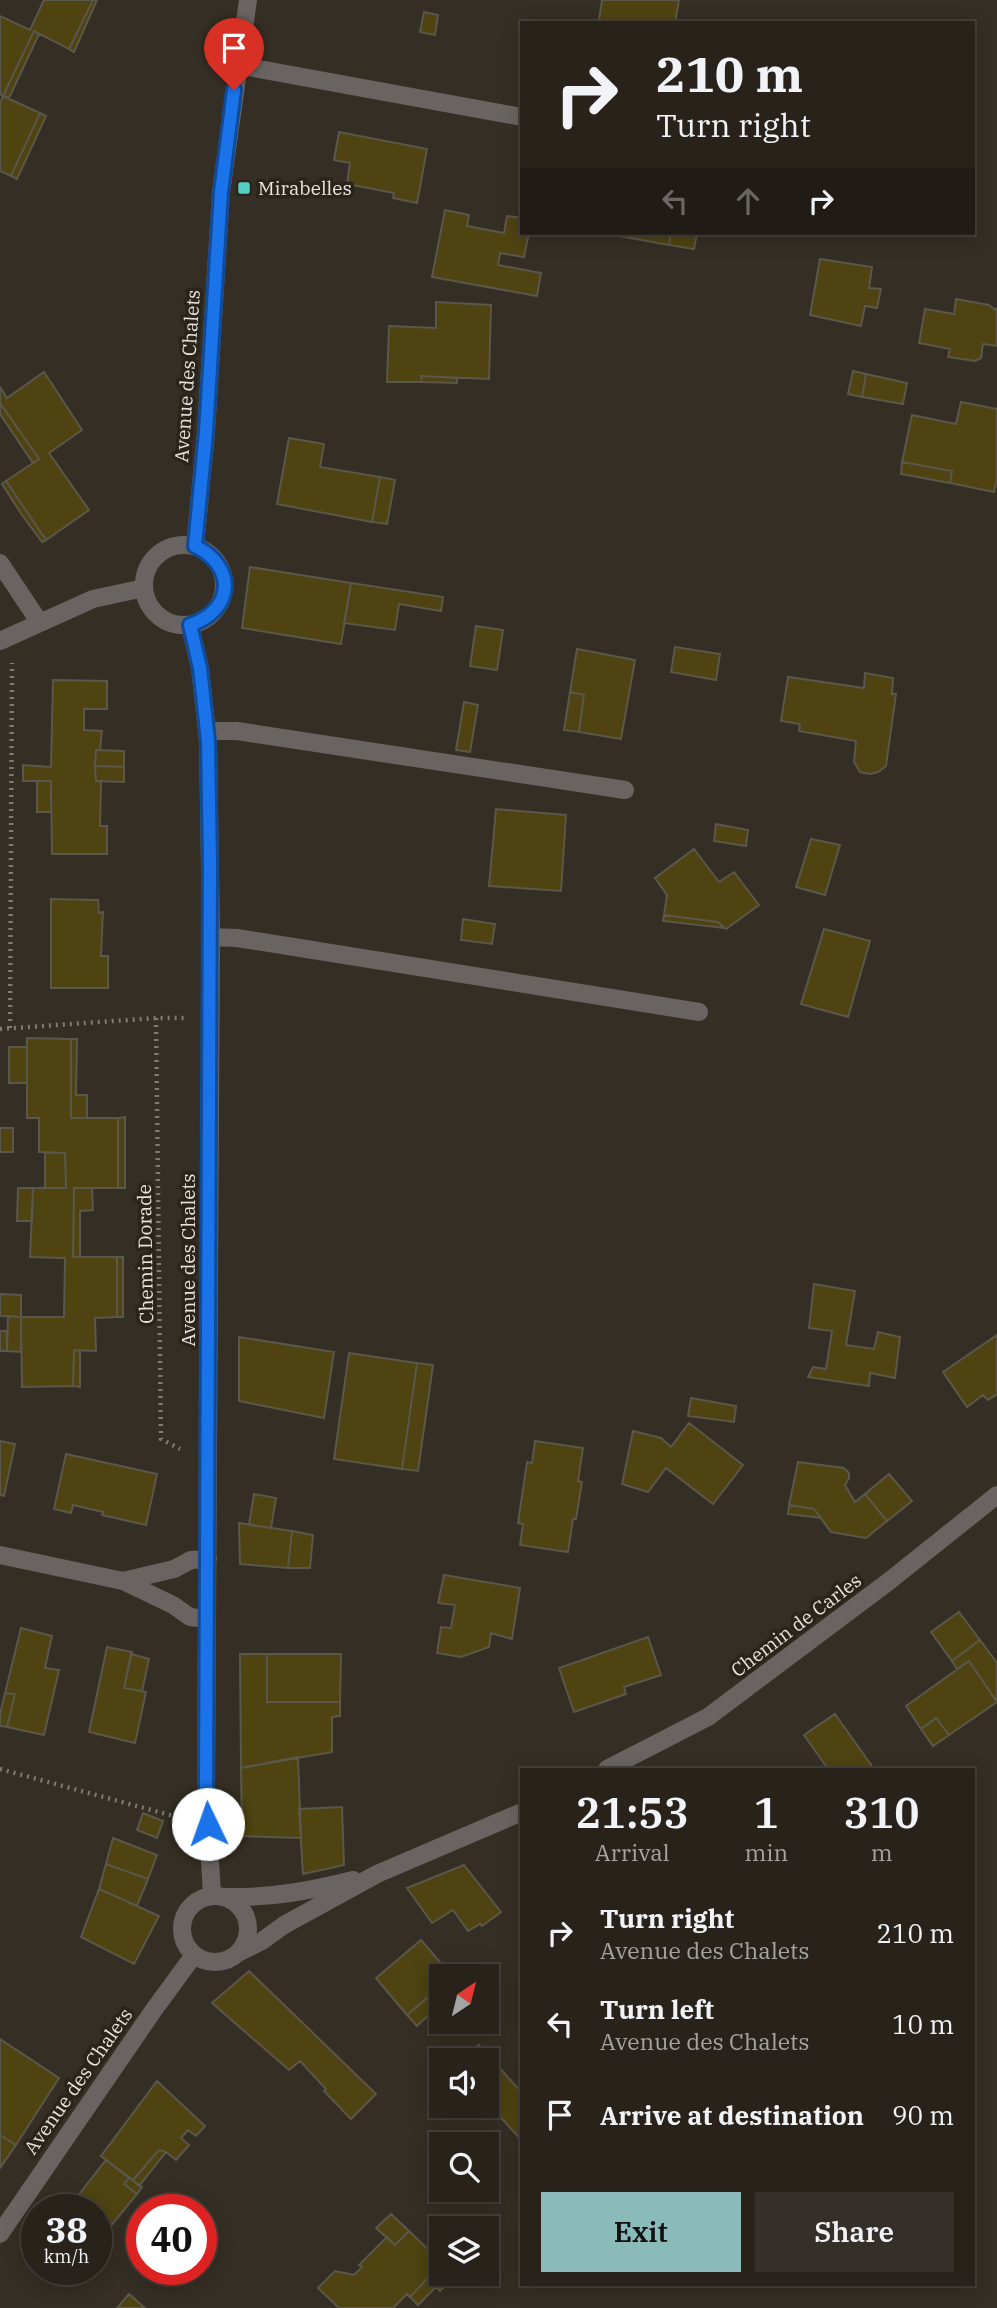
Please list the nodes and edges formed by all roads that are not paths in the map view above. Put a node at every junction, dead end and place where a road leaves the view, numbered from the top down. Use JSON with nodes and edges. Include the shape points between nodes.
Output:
{"nodes":[{"id":1,"x":248,"y":0,"type":"edge"},
{"id":2,"x":237,"y":65,"type":"junction"},
{"id":3,"x":520,"y":117,"type":"edge"},
{"id":4,"x":195,"y":546,"type":"junction"},
{"id":5,"x":0,"y":563,"type":"edge"},
{"id":6,"x":144,"y":588,"type":"junction"},
{"id":7,"x":40,"y":623,"type":"junction"},
{"id":8,"x":190,"y":625,"type":"junction"},
{"id":9,"x":1,"y":640,"type":"edge"},
{"id":10,"x":207,"y":731,"type":"junction"},
{"id":11,"x":625,"y":790,"type":"dead end"},
{"id":12,"x":211,"y":937,"type":"junction"},
{"id":13,"x":699,"y":1012,"type":"dead end"},
{"id":14,"x":997,"y":1495,"type":"edge"},
{"id":15,"x":0,"y":1555,"type":"edge"},
{"id":16,"x":208,"y":1559,"type":"junction"},
{"id":17,"x":123,"y":1581,"type":"junction"},
{"id":18,"x":207,"y":1619,"type":"junction"},
{"id":19,"x":609,"y":1768,"type":"edge"},
{"id":20,"x":520,"y":1813,"type":"edge"},
{"id":21,"x":377,"y":1874,"type":"junction"},
{"id":22,"x":219,"y":1896,"type":"junction"},
{"id":23,"x":240,"y":1952,"type":"junction"},
{"id":24,"x":194,"y":1955,"type":"junction"},
{"id":25,"x":0,"y":2234,"type":"edge"}],
"edges":[{"from":1,"to":2,"type":"street","name":"Avenue des Chalets"},
{"from":2,"to":3,"type":"street"},
{"from":2,"to":4,"type":"street","name":"Avenue des Chalets","via":[[221,192]]},
{"from":4,"to":6,"type":"street","via":[[162,550],[148,567]]},
{"from":4,"to":8,"type":"street","via":[[220,565],[224,596],[217,610]]},
{"from":5,"to":7,"type":"street"},
{"from":6,"to":7,"type":"street","via":[[93,599]]},
{"from":6,"to":8,"type":"street","via":[[148,604],[159,617],[173,625]]},
{"from":7,"to":9,"type":"street"},
{"from":8,"to":10,"type":"street","name":"Avenue des Chalets"},
{"from":10,"to":11,"type":"street"},
{"from":10,"to":12,"type":"street","name":"Avenue des Chalets"},
{"from":12,"to":13,"type":"street"},
{"from":12,"to":16,"type":"street","name":"Avenue des Chalets"},
{"from":14,"to":19,"type":"street","name":"Chemin de Carles","via":[[708,1717]]},
{"from":15,"to":17,"type":"street"},
{"from":16,"to":17,"type":"street"},
{"from":16,"to":18,"type":"street","name":"Avenue des Chalets"},
{"from":17,"to":18,"type":"street","via":[[190,1617]]},
{"from":18,"to":22,"type":"street","name":"Avenue des Chalets","via":[[206,1794]]},
{"from":20,"to":21,"type":"street"},
{"from":21,"to":22,"type":"street","via":[[279,1896]]},
{"from":21,"to":23,"type":"street"},
{"from":22,"to":23,"type":"street","via":[[242,1908],[247,1916],[249,1935]]},
{"from":22,"to":24,"type":"street","via":[[194,1903],[183,1919],[183,1939]]},
{"from":23,"to":24,"type":"street","via":[[218,1962]]},
{"from":24,"to":25,"type":"street","name":"Avenue des Chalets"}]}
